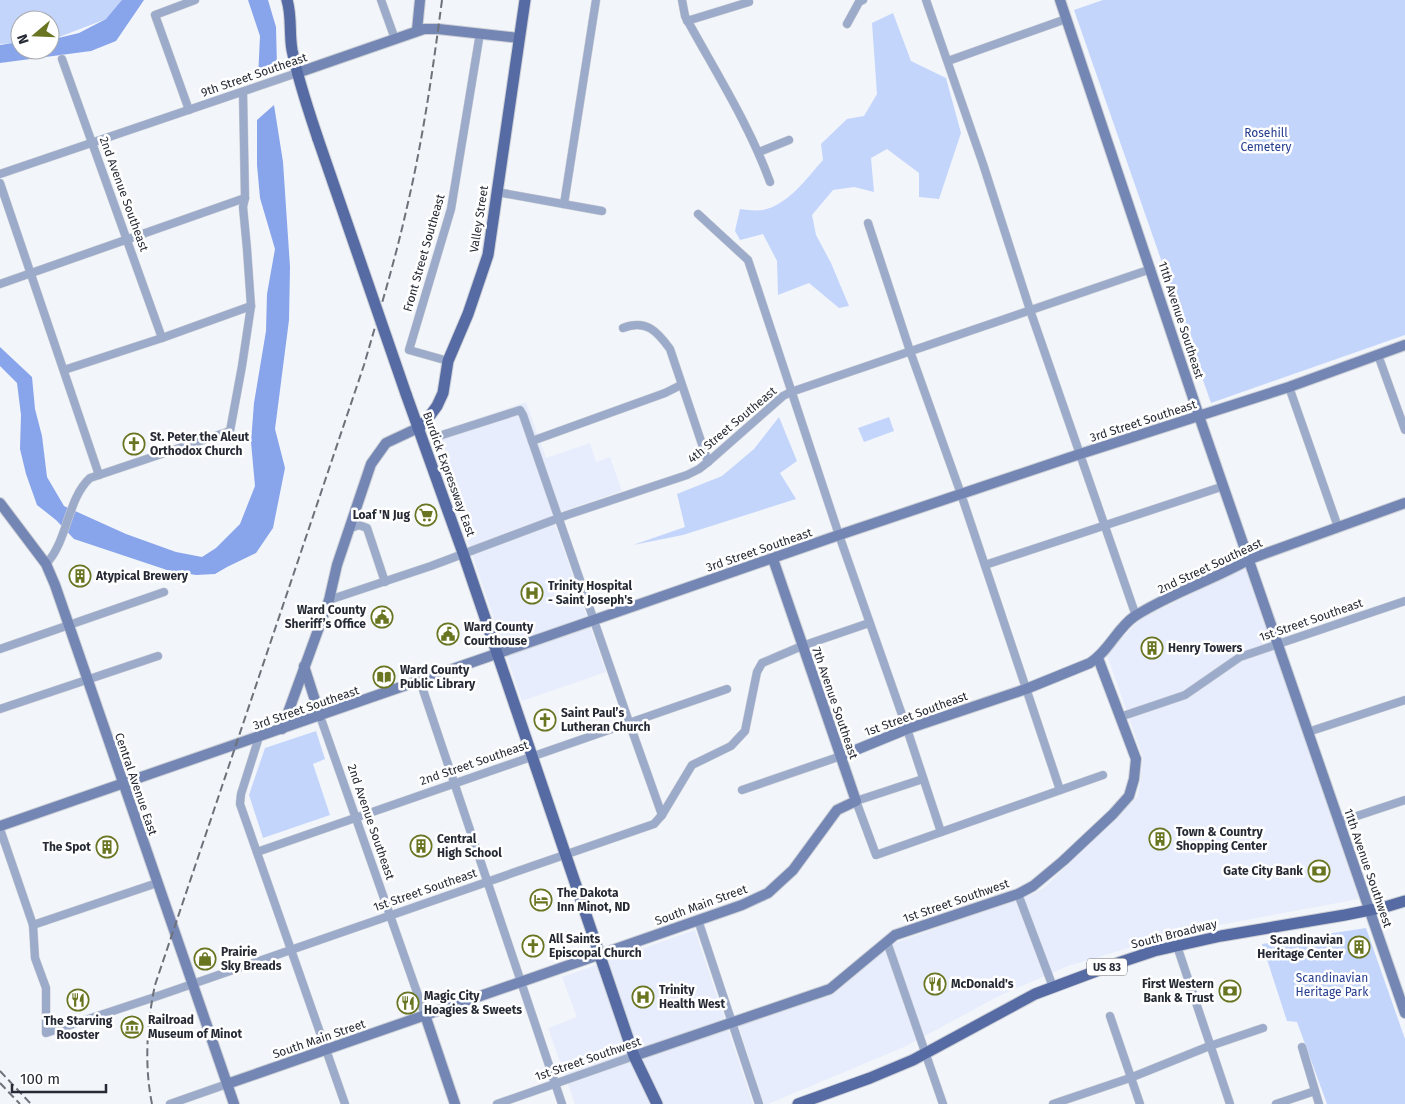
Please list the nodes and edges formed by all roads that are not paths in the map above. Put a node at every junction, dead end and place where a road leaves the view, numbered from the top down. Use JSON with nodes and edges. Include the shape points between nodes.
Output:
{"nodes":[{"id":1,"x":194,"y":0,"type":"edge"},
{"id":2,"x":287,"y":0,"type":"edge"},
{"id":3,"x":381,"y":0,"type":"edge"},
{"id":4,"x":420,"y":0,"type":"edge"},
{"id":5,"x":525,"y":0,"type":"edge"},
{"id":6,"x":596,"y":0,"type":"edge"},
{"id":7,"x":682,"y":0,"type":"edge"},
{"id":8,"x":863,"y":0,"type":"edge"},
{"id":9,"x":926,"y":0,"type":"edge"},
{"id":10,"x":1060,"y":0,"type":"edge"},
{"id":11,"x":750,"y":2,"type":"dead end"},
{"id":12,"x":1066,"y":19,"type":"junction"},
{"id":13,"x":687,"y":21,"type":"junction"},
{"id":14,"x":847,"y":24,"type":"dead end"},
{"id":15,"x":417,"y":30,"type":"junction"},
{"id":16,"x":480,"y":34,"type":"junction"},
{"id":17,"x":519,"y":38,"type":"junction"},
{"id":18,"x":395,"y":39,"type":"junction"},
{"id":19,"x":62,"y":59,"type":"dead end"},
{"id":20,"x":948,"y":61,"type":"junction"},
{"id":21,"x":297,"y":73,"type":"junction"},
{"id":22,"x":243,"y":92,"type":"junction"},
{"id":23,"x":189,"y":110,"type":"junction"},
{"id":24,"x":789,"y":140,"type":"dead end"},
{"id":25,"x":92,"y":143,"type":"junction"},
{"id":26,"x":759,"y":152,"type":"junction"},
{"id":27,"x":0,"y":174,"type":"edge"},
{"id":28,"x":770,"y":182,"type":"dead end"},
{"id":29,"x":0,"y":183,"type":"edge"},
{"id":30,"x":497,"y":192,"type":"junction"},
{"id":31,"x":245,"y":198,"type":"junction"},
{"id":32,"x":564,"y":204,"type":"junction"},
{"id":33,"x":602,"y":211,"type":"dead end"},
{"id":34,"x":698,"y":214,"type":"dead end"},
{"id":35,"x":868,"y":223,"type":"dead end"},
{"id":36,"x":127,"y":239,"type":"junction"},
{"id":37,"x":1151,"y":269,"type":"junction"},
{"id":38,"x":31,"y":273,"type":"junction"},
{"id":39,"x":0,"y":284,"type":"edge"},
{"id":40,"x":251,"y":306,"type":"junction"},
{"id":41,"x":1030,"y":310,"type":"junction"},
{"id":42,"x":623,"y":328,"type":"dead end"},
{"id":43,"x":162,"y":338,"type":"junction"},
{"id":44,"x":1405,"y":345,"type":"edge"},
{"id":45,"x":910,"y":352,"type":"junction"},
{"id":46,"x":1378,"y":355,"type":"junction"},
{"id":47,"x":448,"y":361,"type":"junction"},
{"id":48,"x":64,"y":370,"type":"junction"},
{"id":49,"x":681,"y":385,"type":"junction"},
{"id":50,"x":1289,"y":387,"type":"junction"},
{"id":51,"x":791,"y":392,"type":"junction"},
{"id":52,"x":1199,"y":416,"type":"junction"},
{"id":53,"x":418,"y":428,"type":"junction"},
{"id":54,"x":1405,"y":430,"type":"edge"},
{"id":55,"x":442,"y":435,"type":"dead end"},
{"id":56,"x":532,"y":440,"type":"junction"},
{"id":57,"x":1080,"y":454,"type":"junction"},
{"id":58,"x":708,"y":462,"type":"junction"},
{"id":59,"x":99,"y":475,"type":"junction"},
{"id":60,"x":1224,"y":486,"type":"junction"},
{"id":61,"x":961,"y":494,"type":"junction"},
{"id":62,"x":0,"y":503,"type":"edge"},
{"id":63,"x":1405,"y":503,"type":"edge"},
{"id":64,"x":558,"y":518,"type":"junction"},
{"id":65,"x":1105,"y":525,"type":"junction"},
{"id":66,"x":1338,"y":527,"type":"junction"},
{"id":67,"x":351,"y":528,"type":"junction"},
{"id":68,"x":839,"y":535,"type":"junction"},
{"id":69,"x":463,"y":553,"type":"junction"},
{"id":70,"x":773,"y":559,"type":"junction"},
{"id":71,"x":1250,"y":559,"type":"junction"},
{"id":72,"x":46,"y":564,"type":"junction"},
{"id":73,"x":985,"y":565,"type":"junction"},
{"id":74,"x":385,"y":582,"type":"junction"},
{"id":75,"x":164,"y":592,"type":"dead end"},
{"id":76,"x":329,"y":600,"type":"junction"},
{"id":77,"x":1405,"y":601,"type":"edge"},
{"id":78,"x":1136,"y":616,"type":"junction"},
{"id":79,"x":594,"y":621,"type":"junction"},
{"id":80,"x":869,"y":623,"type":"junction"},
{"id":81,"x":69,"y":625,"type":"junction"},
{"id":82,"x":1279,"y":644,"type":"junction"},
{"id":83,"x":802,"y":646,"type":"junction"},
{"id":84,"x":0,"y":649,"type":"edge"},
{"id":85,"x":498,"y":654,"type":"junction"},
{"id":86,"x":158,"y":656,"type":"dead end"},
{"id":87,"x":1098,"y":658,"type":"junction"},
{"id":88,"x":304,"y":665,"type":"junction"},
{"id":89,"x":88,"y":680,"type":"junction"},
{"id":90,"x":420,"y":681,"type":"junction"},
{"id":91,"x":727,"y":689,"type":"dead end"},
{"id":92,"x":1026,"y":689,"type":"junction"},
{"id":93,"x":1405,"y":700,"type":"edge"},
{"id":94,"x":0,"y":709,"type":"edge"},
{"id":95,"x":320,"y":716,"type":"junction"},
{"id":96,"x":1120,"y":717,"type":"junction"},
{"id":97,"x":629,"y":722,"type":"junction"},
{"id":98,"x":282,"y":729,"type":"junction"},
{"id":99,"x":907,"y":729,"type":"junction"},
{"id":100,"x":1308,"y":732,"type":"junction"},
{"id":101,"x":259,"y":737,"type":"junction"},
{"id":102,"x":841,"y":756,"type":"junction"},
{"id":103,"x":533,"y":757,"type":"junction"},
{"id":104,"x":1103,"y":775,"type":"dead end"},
{"id":105,"x":923,"y":779,"type":"junction"},
{"id":106,"x":455,"y":783,"type":"junction"},
{"id":107,"x":123,"y":784,"type":"junction"},
{"id":108,"x":742,"y":790,"type":"dead end"},
{"id":109,"x":1060,"y":790,"type":"junction"},
{"id":110,"x":1405,"y":800,"type":"edge"},
{"id":111,"x":856,"y":801,"type":"junction"},
{"id":112,"x":662,"y":815,"type":"junction"},
{"id":113,"x":356,"y":818,"type":"junction"},
{"id":114,"x":1339,"y":822,"type":"junction"},
{"id":115,"x":0,"y":827,"type":"edge"},
{"id":116,"x":941,"y":832,"type":"junction"},
{"id":117,"x":257,"y":852,"type":"junction"},
{"id":118,"x":566,"y":855,"type":"junction"},
{"id":119,"x":489,"y":882,"type":"junction"},
{"id":120,"x":157,"y":883,"type":"junction"},
{"id":121,"x":1018,"y":894,"type":"junction"},
{"id":122,"x":1405,"y":902,"type":"edge"},
{"id":123,"x":1369,"y":910,"type":"junction"},
{"id":124,"x":390,"y":915,"type":"junction"},
{"id":125,"x":698,"y":920,"type":"junction"},
{"id":126,"x":33,"y":925,"type":"junction"},
{"id":127,"x":888,"y":942,"type":"junction"},
{"id":128,"x":1177,"y":946,"type":"junction"},
{"id":129,"x":290,"y":949,"type":"junction"},
{"id":130,"x":600,"y":954,"type":"junction"},
{"id":131,"x":521,"y":982,"type":"junction"},
{"id":132,"x":193,"y":984,"type":"junction"},
{"id":133,"x":1053,"y":987,"type":"junction"},
{"id":134,"x":1405,"y":1013,"type":"edge"},
{"id":135,"x":425,"y":1015,"type":"junction"},
{"id":136,"x":1110,"y":1016,"type":"dead end"},
{"id":137,"x":732,"y":1022,"type":"junction"},
{"id":138,"x":1263,"y":1028,"type":"dead end"},
{"id":139,"x":1210,"y":1046,"type":"junction"},
{"id":140,"x":1302,"y":1047,"type":"dead end"},
{"id":141,"x":325,"y":1050,"type":"junction"},
{"id":142,"x":926,"y":1054,"type":"junction"},
{"id":143,"x":634,"y":1056,"type":"junction"},
{"id":144,"x":1130,"y":1078,"type":"junction"},
{"id":145,"x":227,"y":1084,"type":"junction"},
{"id":146,"x":555,"y":1084,"type":"junction"},
{"id":147,"x":1315,"y":1091,"type":"junction"},
{"id":148,"x":656,"y":1102,"type":"edge"},
{"id":149,"x":170,"y":1104,"type":"edge"},
{"id":150,"x":234,"y":1104,"type":"edge"},
{"id":151,"x":345,"y":1104,"type":"edge"},
{"id":152,"x":456,"y":1104,"type":"edge"},
{"id":153,"x":497,"y":1104,"type":"edge"},
{"id":154,"x":562,"y":1104,"type":"edge"},
{"id":155,"x":759,"y":1104,"type":"edge"},
{"id":156,"x":798,"y":1104,"type":"edge"},
{"id":157,"x":943,"y":1104,"type":"edge"},
{"id":158,"x":1053,"y":1104,"type":"edge"},
{"id":159,"x":1140,"y":1104,"type":"edge"},
{"id":160,"x":1230,"y":1104,"type":"edge"},
{"id":161,"x":1276,"y":1104,"type":"edge"},
{"id":162,"x":1319,"y":1104,"type":"edge"}],
"edges":[{"from":1,"to":23,"type":"street","via":[[155,15]]},
{"from":2,"to":21,"type":"main road","name":"Burdick Expressway East"},
{"from":3,"to":18,"type":"street"},
{"from":4,"to":15,"type":"street"},
{"from":5,"to":17,"type":"main road","name":"Valley Street"},
{"from":6,"to":32,"type":"street"},
{"from":7,"to":13,"type":"street"},
{"from":8,"to":14,"type":"street"},
{"from":9,"to":20,"type":"street"},
{"from":10,"to":12,"type":"street","name":"11th Avenue Southeast"},
{"from":11,"to":13,"type":"street"},
{"from":12,"to":20,"type":"street"},
{"from":12,"to":37,"type":"street","name":"11th Avenue Southeast"},
{"from":13,"to":26,"type":"street"},
{"from":15,"to":16,"type":"street","name":"9th Street Southeast","via":[[434,28]]},
{"from":15,"to":18,"type":"street","name":"9th Street Southeast"},
{"from":16,"to":17,"type":"street","name":"9th Street Southeast"},
{"from":16,"to":47,"type":"street","name":"Front Street Southeast","via":[[451,209],[409,350]]},
{"from":17,"to":30,"type":"main road","name":"Valley Street"},
{"from":18,"to":21,"type":"street","name":"9th Street Southeast"},
{"from":19,"to":25,"type":"street","name":"2nd Avenue Southeast"},
{"from":20,"to":41,"type":"street"},
{"from":21,"to":22,"type":"street","name":"9th Street Southeast"},
{"from":21,"to":53,"type":"main road","name":"Burdick Expressway East","bridge":true},
{"from":22,"to":23,"type":"street","name":"9th Street Southeast"},
{"from":22,"to":31,"type":"street"},
{"from":23,"to":25,"type":"street","name":"9th Street Southeast"},
{"from":24,"to":26,"type":"street"},
{"from":25,"to":27,"type":"street","name":"9th Street Southeast"},
{"from":25,"to":36,"type":"street","name":"2nd Avenue Southeast"},
{"from":26,"to":28,"type":"street"},
{"from":29,"to":38,"type":"street"},
{"from":30,"to":32,"type":"street"},
{"from":30,"to":47,"type":"main road","name":"Valley Street","via":[[488,255]]},
{"from":31,"to":36,"type":"street"},
{"from":31,"to":40,"type":"street"},
{"from":32,"to":33,"type":"street"},
{"from":34,"to":51,"type":"street","via":[[748,260]]},
{"from":35,"to":45,"type":"street"},
{"from":36,"to":38,"type":"street"},
{"from":36,"to":43,"type":"street","name":"2nd Avenue Southeast"},
{"from":37,"to":41,"type":"street","name":"4th Street Southeast"},
{"from":37,"to":52,"type":"street","name":"11th Avenue Southeast"},
{"from":38,"to":39,"type":"street"},
{"from":38,"to":48,"type":"street"},
{"from":40,"to":43,"type":"street"},
{"from":40,"to":59,"type":"street","via":[[230,431]]},
{"from":41,"to":45,"type":"street","name":"4th Street Southeast"},
{"from":41,"to":57,"type":"street"},
{"from":42,"to":49,"type":"street","via":[[644,325],[658,334],[670,349]]},
{"from":43,"to":48,"type":"street"},
{"from":44,"to":46,"type":"street","name":"3rd Street Southeast"},
{"from":45,"to":51,"type":"street","name":"4th Street Southeast"},
{"from":45,"to":61,"type":"street"},
{"from":46,"to":50,"type":"street","name":"3rd Street Southeast"},
{"from":46,"to":54,"type":"street"},
{"from":47,"to":53,"type":"main road","name":"Valley Street","via":[[443,393],[426,422]]},
{"from":48,"to":59,"type":"street"},
{"from":49,"to":56,"type":"street"},
{"from":49,"to":58,"type":"street"},
{"from":50,"to":52,"type":"street","name":"3rd Street Southeast"},
{"from":50,"to":66,"type":"street"},
{"from":51,"to":58,"type":"street","name":"4th Street Southeast"},
{"from":51,"to":68,"type":"street"},
{"from":52,"to":57,"type":"street","name":"3rd Street Southeast"},
{"from":52,"to":60,"type":"street","name":"11th Avenue Southeast"},
{"from":53,"to":67,"type":"street","via":[[392,440],[371,464]]},
{"from":53,"to":69,"type":"main road","name":"Burdick Expressway East"},
{"from":55,"to":56,"type":"street","via":[[520,410]]},
{"from":56,"to":64,"type":"street"},
{"from":57,"to":61,"type":"street","name":"3rd Street Southeast"},
{"from":57,"to":65,"type":"street"},
{"from":58,"to":64,"type":"street","name":"4th Street Southeast","via":[[687,475]]},
{"from":59,"to":72,"type":"street","via":[[84,483],[55,555]]},
{"from":60,"to":65,"type":"street"},
{"from":60,"to":71,"type":"street","name":"11th Avenue Southeast"},
{"from":61,"to":68,"type":"street","name":"3rd Street Southeast"},
{"from":61,"to":73,"type":"street"},
{"from":62,"to":72,"type":"street","name":"Central Avenue East"},
{"from":63,"to":66,"type":"street","name":"2nd Street Southeast"},
{"from":64,"to":69,"type":"street","name":"4th Street Southeast"},
{"from":64,"to":79,"type":"street"},
{"from":65,"to":73,"type":"street"},
{"from":65,"to":78,"type":"street"},
{"from":66,"to":71,"type":"street","name":"2nd Street Southeast"},
{"from":67,"to":74,"type":"street","via":[[359,525],[367,528]]},
{"from":67,"to":76,"type":"street","via":[[337,565]]},
{"from":68,"to":70,"type":"street","name":"3rd Street Southeast"},
{"from":68,"to":80,"type":"street"},
{"from":69,"to":74,"type":"street","name":"4th Street Southeast"},
{"from":69,"to":85,"type":"main road","name":"Burdick Expressway East"},
{"from":70,"to":79,"type":"street","name":"3rd Street Southeast"},
{"from":70,"to":83,"type":"street","name":"7th Avenue Southeast"},
{"from":71,"to":78,"type":"street","name":"2nd Street Southeast"},
{"from":71,"to":82,"type":"street","name":"11th Avenue Southeast"},
{"from":72,"to":81,"type":"street","name":"Central Avenue East"},
{"from":73,"to":92,"type":"street"},
{"from":74,"to":76,"type":"street","name":"4th Street Southeast"},
{"from":75,"to":81,"type":"street"},
{"from":76,"to":88,"type":"street"},
{"from":77,"to":82,"type":"street","name":"1st Street Southeast"},
{"from":78,"to":87,"type":"street","name":"2nd Street Southeast","via":[[1126,623]]},
{"from":79,"to":85,"type":"street","name":"3rd Street Southeast"},
{"from":79,"to":97,"type":"street"},
{"from":80,"to":83,"type":"street"},
{"from":80,"to":99,"type":"street"},
{"from":81,"to":84,"type":"street"},
{"from":81,"to":89,"type":"street","name":"Central Avenue East"},
{"from":82,"to":96,"type":"street","name":"1st Street Southeast","via":[[1240,657],[1185,695]]},
{"from":82,"to":100,"type":"street","name":"11th Avenue Southeast"},
{"from":83,"to":102,"type":"street","name":"7th Avenue Southeast"},
{"from":83,"to":112,"type":"street","via":[[762,663],[757,672],[745,731],[731,746],[692,765]]},
{"from":85,"to":90,"type":"street","name":"3rd Street Southeast"},
{"from":85,"to":103,"type":"main road","name":"Burdick Expressway East"},
{"from":86,"to":89,"type":"street"},
{"from":87,"to":92,"type":"street","name":"1st Street Southeast"},
{"from":87,"to":96,"type":"street","name":"1st Street Southwest"},
{"from":88,"to":95,"type":"street","name":"2nd Avenue Southeast"},
{"from":88,"to":98,"type":"street"},
{"from":89,"to":94,"type":"street"},
{"from":89,"to":107,"type":"street","name":"Central Avenue East"},
{"from":90,"to":95,"type":"street","name":"3rd Street Southeast"},
{"from":90,"to":106,"type":"street"},
{"from":91,"to":97,"type":"street","name":"2nd Street Southeast"},
{"from":92,"to":99,"type":"street","name":"1st Street Southeast"},
{"from":92,"to":109,"type":"street"},
{"from":93,"to":100,"type":"street"},
{"from":95,"to":98,"type":"street","name":"3rd Street Southeast"},
{"from":95,"to":113,"type":"street","name":"2nd Avenue Southeast"},
{"from":96,"to":121,"type":"street","name":"1st Street Southwest","via":[[1136,759],[1129,796],[1063,861]]},
{"from":97,"to":103,"type":"street","name":"2nd Street Southeast"},
{"from":97,"to":112,"type":"street"},
{"from":98,"to":101,"type":"street","name":"3rd Street Southeast"},
{"from":99,"to":102,"type":"street","name":"1st Street Southeast"},
{"from":99,"to":105,"type":"street"},
{"from":100,"to":114,"type":"street","name":"11th Avenue Southwest"},
{"from":101,"to":107,"type":"street","name":"3rd Street Southeast"},
{"from":101,"to":117,"type":"street","via":[[240,804]]},
{"from":102,"to":108,"type":"street","name":"1st Street Southeast"},
{"from":102,"to":111,"type":"street","name":"7th Avenue Southeast"},
{"from":103,"to":106,"type":"street","name":"2nd Street Southeast"},
{"from":103,"to":118,"type":"main road","name":"Burdick Expressway East"},
{"from":104,"to":109,"type":"street"},
{"from":105,"to":111,"type":"street","name":"South Main Street"},
{"from":105,"to":116,"type":"street"},
{"from":106,"to":113,"type":"street","name":"2nd Street Southeast"},
{"from":106,"to":119,"type":"street"},
{"from":107,"to":115,"type":"street","name":"3rd Street Southeast"},
{"from":107,"to":120,"type":"street","name":"Central Avenue East"},
{"from":109,"to":116,"type":"street"},
{"from":110,"to":114,"type":"street"},
{"from":111,"to":116,"type":"street","name":"7th Avenue Southeast","via":[[876,855]]},
{"from":111,"to":125,"type":"street","name":"South Main Street","via":[[837,810],[793,870],[768,893]]},
{"from":112,"to":118,"type":"street","name":"1st Street Southeast","via":[[654,824]]},
{"from":113,"to":117,"type":"street","name":"2nd Street Southeast"},
{"from":113,"to":124,"type":"street","name":"2nd Avenue Southeast"},
{"from":114,"to":123,"type":"street","name":"11th Avenue Southwest"},
{"from":115,"to":126,"type":"street"},
{"from":117,"to":129,"type":"street"},
{"from":118,"to":119,"type":"street","name":"1st Street Southeast"},
{"from":118,"to":130,"type":"main road","name":"Burdick Expressway East"},
{"from":119,"to":124,"type":"street","name":"1st Street Southeast"},
{"from":119,"to":131,"type":"street"},
{"from":120,"to":126,"type":"street"},
{"from":120,"to":132,"type":"street","name":"Central Avenue East"},
{"from":121,"to":127,"type":"street","name":"1st Street Southwest","via":[[895,935]]},
{"from":121,"to":133,"type":"street"},
{"from":122,"to":123,"type":"main road","name":"South Broadway","number":"US 83"},
{"from":123,"to":128,"type":"main road","name":"South Broadway","number":"US 83"},
{"from":123,"to":134,"type":"street","name":"11th Avenue Southwest"},
{"from":124,"to":129,"type":"street","name":"1st Street Southeast"},
{"from":124,"to":135,"type":"street","name":"2nd Avenue Southeast"},
{"from":125,"to":130,"type":"street","name":"South Main Street"},
{"from":125,"to":137,"type":"street"},
{"from":126,"to":132,"type":"street","name":"1st Street Southeast","via":[[35,958],[46,988],[46,1033]]},
{"from":127,"to":137,"type":"street","name":"1st Street Southwest","via":[[830,989]]},
{"from":127,"to":142,"type":"street"},
{"from":128,"to":133,"type":"main road","name":"South Broadway","number":"US 83"},
{"from":128,"to":139,"type":"street"},
{"from":129,"to":132,"type":"street","name":"1st Street Southeast"},
{"from":129,"to":141,"type":"street"},
{"from":130,"to":131,"type":"street","name":"South Main Street"},
{"from":130,"to":143,"type":"main road","name":"Burdick Expressway East"},
{"from":131,"to":135,"type":"street","name":"South Main Street"},
{"from":131,"to":146,"type":"street"},
{"from":132,"to":145,"type":"street","name":"Central Avenue East"},
{"from":133,"to":142,"type":"main road","name":"South Broadway","number":"US 83"},
{"from":135,"to":141,"type":"street","name":"South Main Street"},
{"from":135,"to":152,"type":"street"},
{"from":136,"to":144,"type":"street"},
{"from":137,"to":143,"type":"street","name":"1st Street Southwest"},
{"from":137,"to":155,"type":"street"},
{"from":138,"to":139,"type":"street"},
{"from":139,"to":144,"type":"street"},
{"from":139,"to":160,"type":"street"},
{"from":140,"to":147,"type":"street"},
{"from":141,"to":145,"type":"street","name":"South Main Street"},
{"from":141,"to":151,"type":"street"},
{"from":142,"to":156,"type":"main road","name":"South Broadway","number":"US 83"},
{"from":142,"to":157,"type":"street"},
{"from":143,"to":146,"type":"street","name":"1st Street Southwest"},
{"from":143,"to":148,"type":"main road","name":"Burdick Expressway East"},
{"from":144,"to":158,"type":"street"},
{"from":144,"to":159,"type":"street"},
{"from":145,"to":149,"type":"street"},
{"from":145,"to":150,"type":"street","name":"Central Avenue East"},
{"from":146,"to":153,"type":"street","name":"1st Street Southwest"},
{"from":146,"to":154,"type":"street"},
{"from":147,"to":161,"type":"street"},
{"from":147,"to":162,"type":"street"}]}
